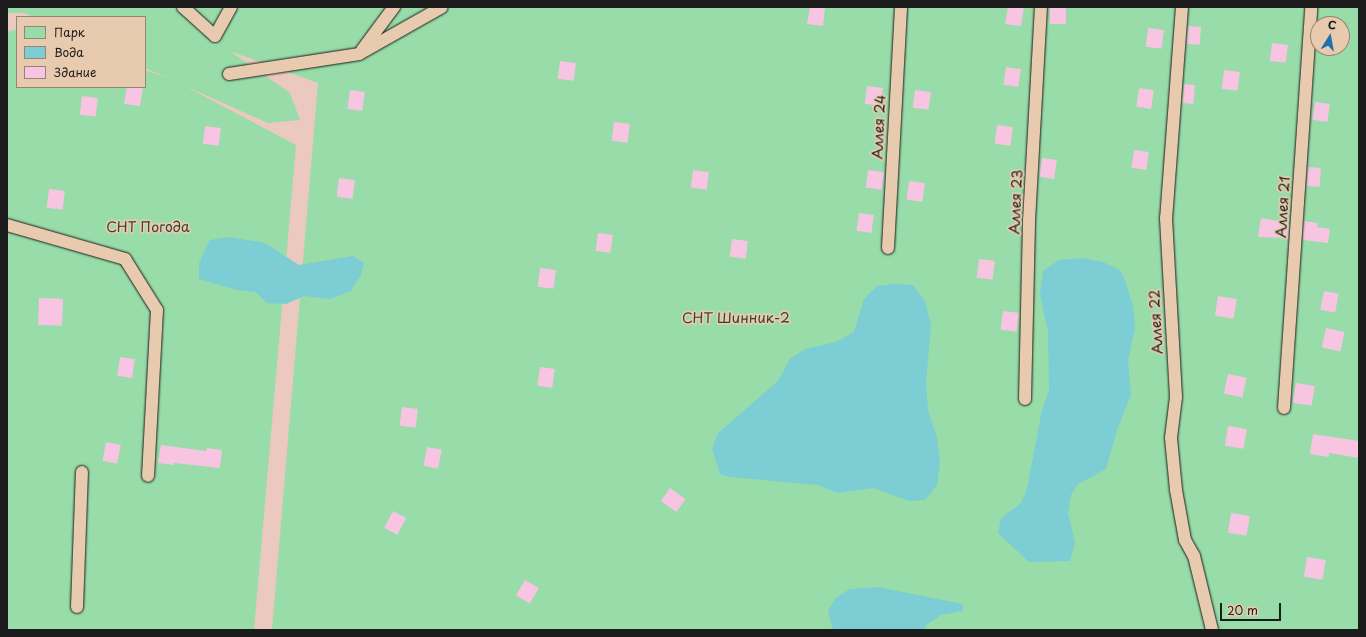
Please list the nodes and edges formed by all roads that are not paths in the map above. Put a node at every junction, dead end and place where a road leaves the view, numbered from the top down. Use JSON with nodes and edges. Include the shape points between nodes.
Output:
{"nodes":[{"id":1,"x":182,"y":7,"type":"edge"},
{"id":2,"x":231,"y":7,"type":"edge"},
{"id":3,"x":394,"y":7,"type":"edge"},
{"id":4,"x":442,"y":7,"type":"edge"},
{"id":5,"x":901,"y":7,"type":"edge"},
{"id":6,"x":1041,"y":7,"type":"edge"},
{"id":7,"x":1182,"y":7,"type":"edge"},
{"id":8,"x":1311,"y":7,"type":"edge"},
{"id":9,"x":358,"y":54,"type":"junction"},
{"id":10,"x":229,"y":74,"type":"dead end"},
{"id":11,"x":7,"y":225,"type":"edge"},
{"id":12,"x":888,"y":248,"type":"dead end"},
{"id":13,"x":1025,"y":399,"type":"dead end"},
{"id":14,"x":1284,"y":408,"type":"dead end"},
{"id":15,"x":82,"y":472,"type":"dead end"},
{"id":16,"x":148,"y":476,"type":"dead end"},
{"id":17,"x":77,"y":607,"type":"dead end"},
{"id":18,"x":1212,"y":630,"type":"edge"}],
"edges":[{"from":1,"to":2,"type":"lane","via":[[215,36]]},
{"from":3,"to":9,"type":"lane"},
{"from":4,"to":9,"type":"lane"},
{"from":5,"to":12,"type":"lane","name":"Аллея 24"},
{"from":6,"to":13,"type":"lane","name":"Аллея 23","via":[[1029,221]]},
{"from":7,"to":18,"type":"lane","name":"Аллея 22","via":[[1166,218],[1176,398],[1172,438],[1176,490],[1185,540],[1194,556]]},
{"from":8,"to":14,"type":"lane","name":"Аллея 21"},
{"from":9,"to":10,"type":"lane"},
{"from":11,"to":16,"type":"lane","via":[[125,259],[157,310]]},
{"from":15,"to":17,"type":"lane"}]}
